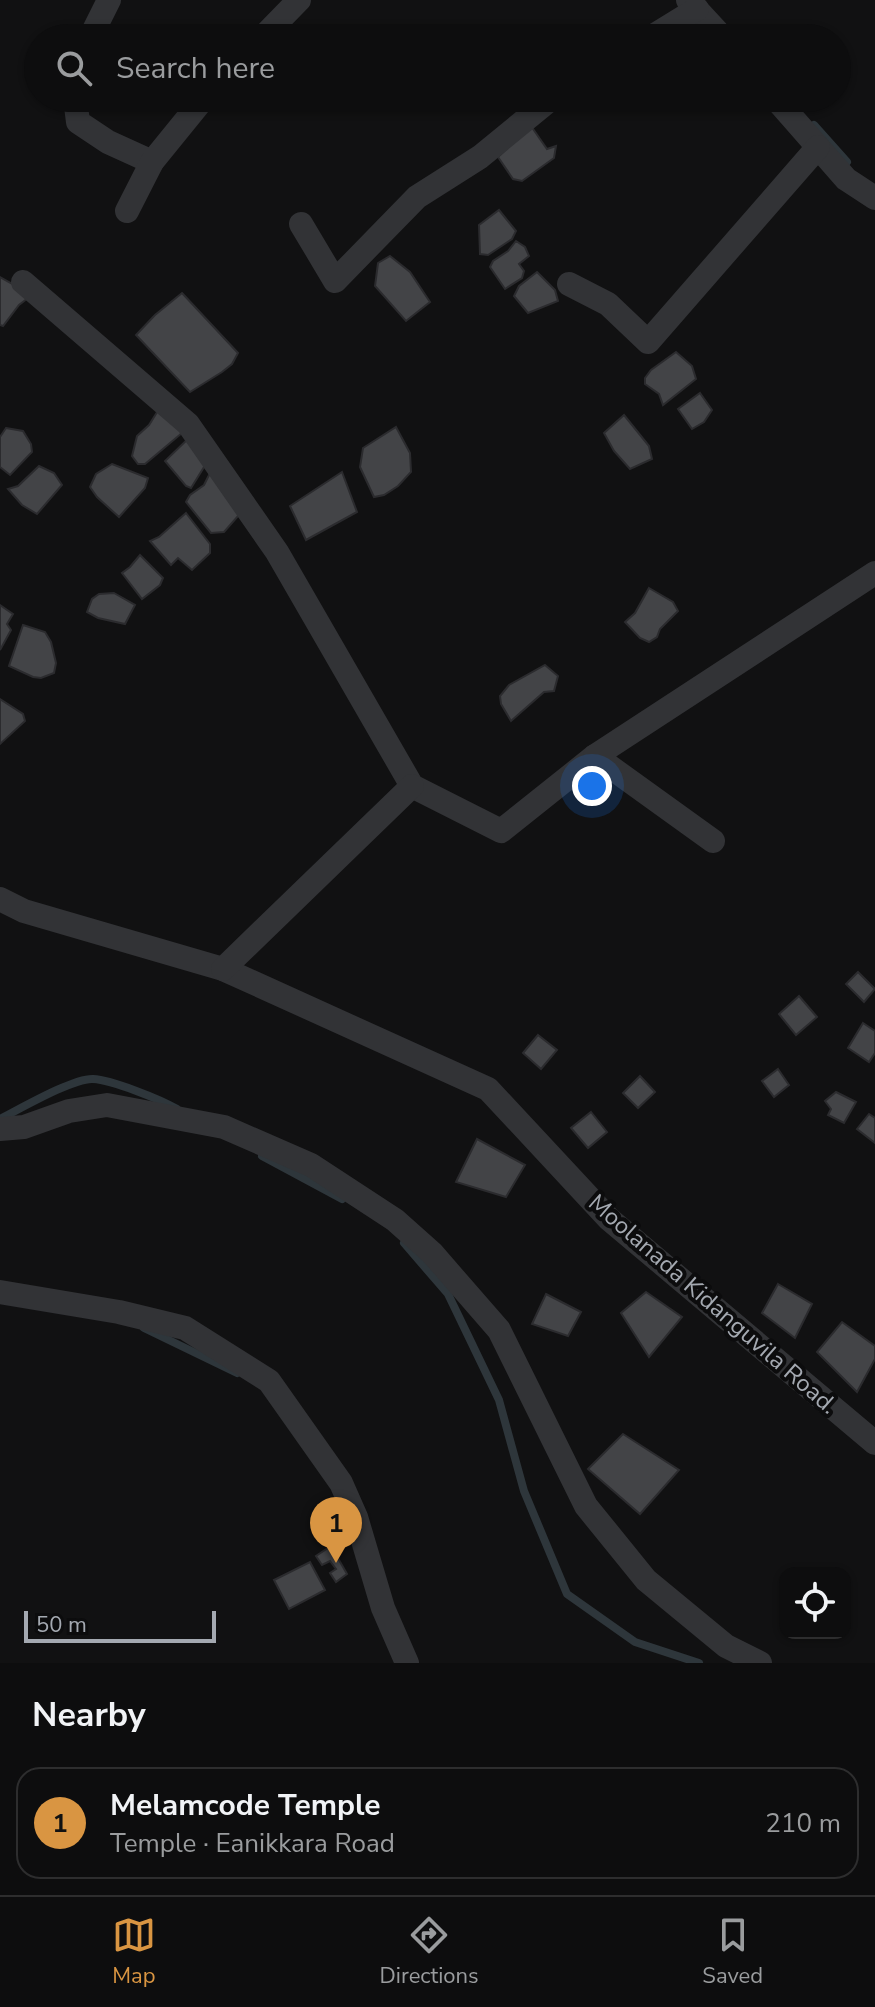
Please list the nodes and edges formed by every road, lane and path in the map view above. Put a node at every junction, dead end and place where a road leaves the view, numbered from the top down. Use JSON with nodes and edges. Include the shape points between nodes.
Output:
{"nodes":[{"id":1,"x":109,"y":0,"type":"edge"},
{"id":2,"x":299,"y":0,"type":"edge"},
{"id":3,"x":693,"y":4,"type":"edge"},
{"id":4,"x":97,"y":24,"type":"edge"},
{"id":5,"x":276,"y":24,"type":"edge"},
{"id":6,"x":668,"y":24,"type":"edge"},
{"id":7,"x":711,"y":24,"type":"edge"},
{"id":8,"x":77,"y":112,"type":"edge"},
{"id":9,"x":193,"y":112,"type":"edge"},
{"id":10,"x":535,"y":112,"type":"edge"},
{"id":11,"x":787,"y":112,"type":"edge"},
{"id":12,"x":818,"y":147,"type":"junction"},
{"id":13,"x":152,"y":162,"type":"junction"},
{"id":14,"x":875,"y":198,"type":"edge"},
{"id":15,"x":127,"y":211,"type":"dead end"},
{"id":16,"x":301,"y":224,"type":"dead end"},
{"id":17,"x":23,"y":282,"type":"dead end"},
{"id":18,"x":569,"y":284,"type":"dead end"},
{"id":19,"x":875,"y":573,"type":"edge"},
{"id":20,"x":595,"y":756,"type":"junction"},
{"id":21,"x":412,"y":786,"type":"junction"},
{"id":22,"x":713,"y":841,"type":"dead end"},
{"id":23,"x":0,"y":899,"type":"edge"},
{"id":24,"x":223,"y":969,"type":"junction"},
{"id":25,"x":0,"y":1129,"type":"edge"},
{"id":26,"x":0,"y":1292,"type":"edge"},
{"id":27,"x":875,"y":1443,"type":"edge"},
{"id":28,"x":407,"y":1663,"type":"edge"},
{"id":29,"x":760,"y":1663,"type":"edge"}],
"edges":[{"from":1,"to":4,"type":"street"},
{"from":2,"to":5,"type":"street"},
{"from":3,"to":6,"type":"street"},
{"from":3,"to":7,"type":"street"},
{"from":8,"to":13,"type":"street","via":[[78,122],[108,142]]},
{"from":9,"to":13,"type":"street"},
{"from":10,"to":16,"type":"street","via":[[480,157],[417,197],[335,281]]},
{"from":11,"to":12,"type":"street"},
{"from":12,"to":14,"type":"street","via":[[846,179]]},
{"from":12,"to":18,"type":"street","via":[[648,342],[608,304]]},
{"from":13,"to":15,"type":"street"},
{"from":17,"to":21,"type":"street","via":[[188,424],[277,552]]},
{"from":19,"to":20,"type":"street"},
{"from":20,"to":21,"type":"street","via":[[501,831]]},
{"from":20,"to":22,"type":"street"},
{"from":21,"to":24,"type":"street"},
{"from":23,"to":24,"type":"street","name":"Moolanada Kidanguvila Road.","via":[[24,911]]},
{"from":24,"to":27,"type":"street","name":"Moolanada Kidanguvila Road.","via":[[488,1089],[609,1219]]},
{"from":25,"to":29,"type":"street","via":[[107,1105],[224,1127],[311,1165],[395,1220],[432,1253],[499,1330],[586,1506],[646,1580],[726,1646]]},
{"from":26,"to":28,"type":"street","via":[[185,1328],[269,1381],[341,1483]]}]}
